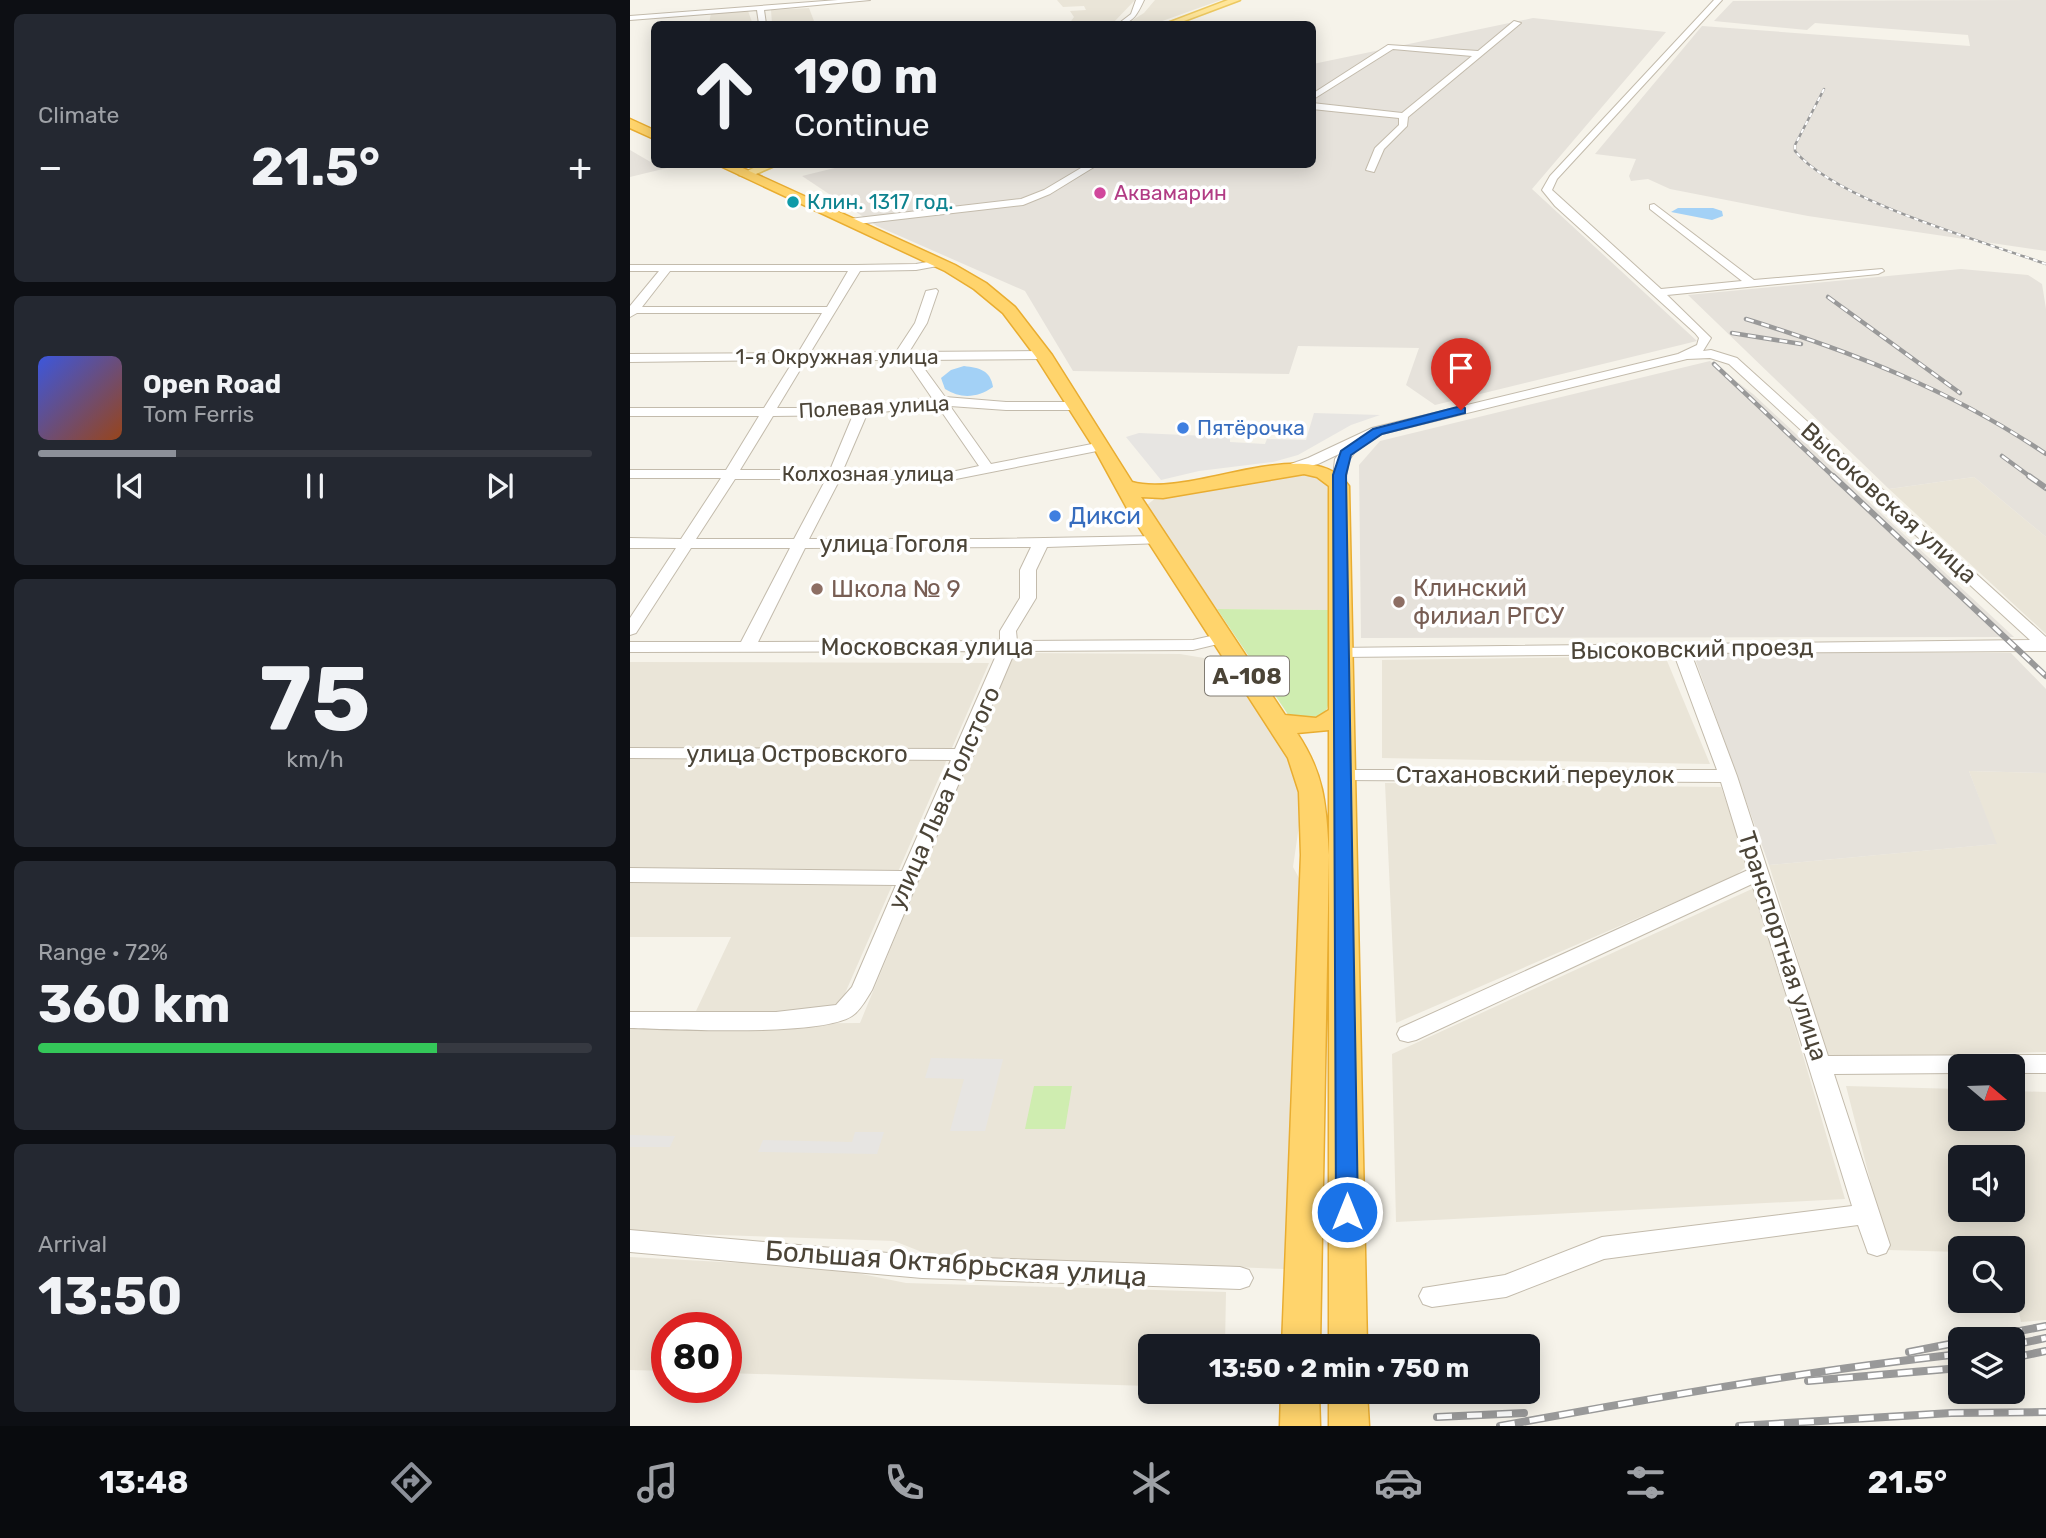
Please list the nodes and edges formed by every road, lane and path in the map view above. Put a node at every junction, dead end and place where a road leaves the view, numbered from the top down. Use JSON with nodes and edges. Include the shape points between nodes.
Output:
{"nodes":[{"id":1,"x":866,"y":0,"type":"edge"},
{"id":2,"x":1140,"y":0,"type":"edge"},
{"id":3,"x":1236,"y":0,"type":"edge"},
{"id":4,"x":1718,"y":0,"type":"edge"},
{"id":5,"x":760,"y":4,"type":"edge"},
{"id":6,"x":630,"y":18,"type":"edge"},
{"id":7,"x":1125,"y":21,"type":"edge"},
{"id":8,"x":1177,"y":21,"type":"edge"},
{"id":9,"x":1517,"y":23,"type":"dead end"},
{"id":10,"x":1479,"y":55,"type":"junction"},
{"id":11,"x":1462,"y":69,"type":"junction"},
{"id":12,"x":1316,"y":95,"type":"edge"},
{"id":13,"x":1316,"y":106,"type":"edge"},
{"id":14,"x":1404,"y":116,"type":"junction"},
{"id":15,"x":630,"y":123,"type":"edge"},
{"id":16,"x":651,"y":134,"type":"edge"},
{"id":17,"x":730,"y":168,"type":"edge"},
{"id":18,"x":763,"y":168,"type":"edge"},
{"id":19,"x":778,"y":168,"type":"edge"},
{"id":20,"x":1087,"y":168,"type":"edge"},
{"id":21,"x":1371,"y":170,"type":"dead end"},
{"id":22,"x":745,"y":175,"type":"junction"},
{"id":23,"x":772,"y":187,"type":"junction"},
{"id":24,"x":1654,"y":207,"type":"dead end"},
{"id":25,"x":849,"y":222,"type":"junction"},
{"id":26,"x":939,"y":263,"type":"junction"},
{"id":27,"x":630,"y":268,"type":"edge"},
{"id":28,"x":667,"y":268,"type":"junction"},
{"id":29,"x":856,"y":268,"type":"junction"},
{"id":30,"x":1878,"y":271,"type":"dead end"},
{"id":31,"x":1751,"y":283,"type":"junction"},
{"id":32,"x":932,"y":291,"type":"dead end"},
{"id":33,"x":1658,"y":293,"type":"junction"},
{"id":34,"x":831,"y":310,"type":"junction"},
{"id":35,"x":631,"y":311,"type":"edge"},
{"id":36,"x":1705,"y":338,"type":"junction"},
{"id":37,"x":1043,"y":355,"type":"junction"},
{"id":38,"x":1682,"y":356,"type":"junction"},
{"id":39,"x":910,"y":357,"type":"junction"},
{"id":40,"x":630,"y":358,"type":"edge"},
{"id":41,"x":801,"y":358,"type":"junction"},
{"id":42,"x":1733,"y":361,"type":"junction"},
{"id":43,"x":940,"y":401,"type":"junction"},
{"id":44,"x":1076,"y":406,"type":"junction"},
{"id":45,"x":861,"y":411,"type":"junction"},
{"id":46,"x":630,"y":412,"type":"edge"},
{"id":47,"x":766,"y":412,"type":"junction"},
{"id":48,"x":1377,"y":431,"type":"junction"},
{"id":49,"x":1102,"y":446,"type":"junction"},
{"id":50,"x":988,"y":469,"type":"junction"},
{"id":51,"x":1280,"y":470,"type":"junction"},
{"id":52,"x":630,"y":474,"type":"edge"},
{"id":53,"x":835,"y":474,"type":"junction"},
{"id":54,"x":730,"y":475,"type":"junction"},
{"id":55,"x":1125,"y":486,"type":"junction"},
{"id":56,"x":1339,"y":486,"type":"junction"},
{"id":57,"x":1163,"y":492,"type":"junction"},
{"id":58,"x":1139,"y":512,"type":"junction"},
{"id":59,"x":1158,"y":540,"type":"junction"},
{"id":60,"x":1041,"y":542,"type":"junction"},
{"id":61,"x":630,"y":543,"type":"edge"},
{"id":62,"x":684,"y":543,"type":"junction"},
{"id":63,"x":800,"y":545,"type":"junction"},
{"id":64,"x":630,"y":631,"type":"edge"},
{"id":65,"x":1224,"y":638,"type":"junction"},
{"id":66,"x":1009,"y":646,"type":"junction"},
{"id":67,"x":2045,"y":646,"type":"edge"},
{"id":68,"x":630,"y":647,"type":"edge"},
{"id":69,"x":747,"y":647,"type":"junction"},
{"id":70,"x":1681,"y":649,"type":"junction"},
{"id":71,"x":1340,"y":652,"type":"junction"},
{"id":72,"x":1341,"y":713,"type":"junction"},
{"id":73,"x":1273,"y":719,"type":"junction"},
{"id":74,"x":630,"y":753,"type":"edge"},
{"id":75,"x":965,"y":755,"type":"junction"},
{"id":76,"x":1341,"y":774,"type":"junction"},
{"id":77,"x":1728,"y":776,"type":"junction"},
{"id":78,"x":1759,"y":873,"type":"junction"},
{"id":79,"x":630,"y":875,"type":"edge"},
{"id":80,"x":909,"y":878,"type":"junction"},
{"id":81,"x":630,"y":1020,"type":"edge"},
{"id":82,"x":1408,"y":1034,"type":"dead end"},
{"id":83,"x":2046,"y":1064,"type":"edge"},
{"id":84,"x":1822,"y":1065,"type":"junction"},
{"id":85,"x":1867,"y":1214,"type":"junction"},
{"id":86,"x":630,"y":1241,"type":"edge"},
{"id":87,"x":1877,"y":1245,"type":"dead end"},
{"id":88,"x":1240,"y":1278,"type":"dead end"},
{"id":89,"x":1432,"y":1296,"type":"dead end"},
{"id":90,"x":1301,"y":1334,"type":"edge"},
{"id":91,"x":1348,"y":1334,"type":"edge"},
{"id":92,"x":1300,"y":1404,"type":"edge"},
{"id":93,"x":1348,"y":1404,"type":"edge"},
{"id":94,"x":1300,"y":1426,"type":"edge"},
{"id":95,"x":1349,"y":1426,"type":"edge"}],
"edges":[{"from":1,"to":5,"type":"street"},
{"from":2,"to":7,"type":"street","via":[[1134,15]]},
{"from":3,"to":8,"type":"main road"},
{"from":4,"to":33,"type":"street","name":"Высоковская улица","via":[[1547,190]]},
{"from":5,"to":6,"type":"street"},
{"from":9,"to":10,"type":"street"},
{"from":10,"to":11,"type":"street"},
{"from":10,"to":11,"type":"street","via":[[1484,64]]},
{"from":10,"to":12,"type":"street","via":[[1391,47]]},
{"from":11,"to":14,"type":"street"},
{"from":13,"to":14,"type":"street"},
{"from":14,"to":21,"type":"street","via":[[1403,126],[1380,148]]},
{"from":15,"to":16,"type":"highway"},
{"from":17,"to":22,"type":"highway","number":"А-108"},
{"from":18,"to":22,"type":"main road"},
{"from":19,"to":23,"type":"main road","via":[[769,181]]},
{"from":20,"to":25,"type":"street","via":[[1023,202]]},
{"from":22,"to":23,"type":"highway","number":"А-108"},
{"from":23,"to":25,"type":"highway","number":"А-108"},
{"from":24,"to":31,"type":"street"},
{"from":25,"to":26,"type":"highway","number":"А-108"},
{"from":26,"to":29,"type":"street"},
{"from":26,"to":37,"type":"highway","number":"А-108","via":[[980,286],[1009,310]]},
{"from":27,"to":28,"type":"street"},
{"from":28,"to":29,"type":"street"},
{"from":28,"to":35,"type":"street"},
{"from":29,"to":34,"type":"street"},
{"from":30,"to":31,"type":"street"},
{"from":31,"to":33,"type":"street"},
{"from":32,"to":39,"type":"street","via":[[921,323],[902,353]]},
{"from":33,"to":36,"type":"street","name":"Высоковская улица"},
{"from":34,"to":35,"type":"street"},
{"from":34,"to":41,"type":"street"},
{"from":36,"to":38,"type":"street","via":[[1702,347]]},
{"from":36,"to":42,"type":"street","name":"Высоковская улица"},
{"from":37,"to":39,"type":"street","name":"1-я Окружная улица"},
{"from":37,"to":44,"type":"highway","number":"А-108"},
{"from":38,"to":42,"type":"street","via":[[1711,354]]},
{"from":38,"to":48,"type":"street"},
{"from":39,"to":41,"type":"street","name":"1-я Окружная улица"},
{"from":39,"to":43,"type":"street"},
{"from":40,"to":41,"type":"street","name":"1-я Окружная улица"},
{"from":41,"to":47,"type":"street"},
{"from":42,"to":67,"type":"street","name":"Высоковская улица"},
{"from":43,"to":44,"type":"street","name":"Полевая улица"},
{"from":43,"to":45,"type":"street","name":"Полевая улица"},
{"from":43,"to":50,"type":"street"},
{"from":44,"to":49,"type":"highway","number":"А-108"},
{"from":45,"to":47,"type":"street","name":"Полевая улица"},
{"from":45,"to":53,"type":"street"},
{"from":46,"to":47,"type":"street","name":"Полевая улица"},
{"from":47,"to":54,"type":"street"},
{"from":48,"to":51,"type":"street","via":[[1313,461]]},
{"from":48,"to":56,"type":"street","via":[[1345,453]]},
{"from":49,"to":50,"type":"street","name":"Колхозная улица"},
{"from":49,"to":55,"type":"highway","number":"А-108"},
{"from":50,"to":53,"type":"street","name":"Колхозная улица","via":[[956,475]]},
{"from":51,"to":56,"type":"highway","via":[[1319,470],[1331,475]]},
{"from":51,"to":57,"type":"highway"},
{"from":52,"to":54,"type":"street","name":"Колхозная улица"},
{"from":53,"to":54,"type":"street","name":"Колхозная улица"},
{"from":53,"to":63,"type":"street"},
{"from":54,"to":62,"type":"street"},
{"from":55,"to":57,"type":"highway"},
{"from":55,"to":58,"type":"highway","number":"А-108"},
{"from":56,"to":71,"type":"highway"},
{"from":57,"to":58,"type":"highway","via":[[1148,498]]},
{"from":58,"to":59,"type":"highway","number":"А-108"},
{"from":59,"to":60,"type":"street","name":"улица Гоголя"},
{"from":59,"to":65,"type":"highway","number":"А-108"},
{"from":60,"to":63,"type":"street","name":"улица Гоголя"},
{"from":60,"to":66,"type":"street","name":"улица Льва Толстого","via":[[1028,570],[1028,598],[1008,631]]},
{"from":61,"to":62,"type":"street","name":"улица Гоголя"},
{"from":62,"to":63,"type":"street","name":"улица Гоголя"},
{"from":62,"to":64,"type":"street"},
{"from":63,"to":69,"type":"street"},
{"from":65,"to":66,"type":"street","name":"Московская улица","via":[[1193,645]]},
{"from":65,"to":73,"type":"highway","number":"А-108"},
{"from":66,"to":69,"type":"street","name":"Московская улица"},
{"from":66,"to":75,"type":"street","name":"улица Льва Толстого"},
{"from":67,"to":70,"type":"street","name":"Высоковский проезд"},
{"from":68,"to":69,"type":"street","name":"Московская улица"},
{"from":70,"to":71,"type":"street","name":"Высоковский проезд"},
{"from":70,"to":77,"type":"street","name":"Транспортная улица"},
{"from":71,"to":72,"type":"highway"},
{"from":72,"to":73,"type":"highway","via":[[1316,727]]},
{"from":72,"to":76,"type":"highway"},
{"from":73,"to":90,"type":"highway","number":"А-108","via":[[1301,758],[1312,792],[1315,855]]},
{"from":74,"to":75,"type":"street","name":"улица Островского"},
{"from":75,"to":80,"type":"street","name":"улица Льва Толстого"},
{"from":76,"to":77,"type":"street","name":"Стахановский переулок"},
{"from":76,"to":91,"type":"highway"},
{"from":77,"to":78,"type":"street","name":"Транспортная улица"},
{"from":78,"to":82,"type":"street"},
{"from":78,"to":84,"type":"street","name":"Транспортная улица"},
{"from":79,"to":80,"type":"street"},
{"from":80,"to":81,"type":"street","name":"улица Льва Толстого","via":[[861,990],[844,1011],[802,1018]]},
{"from":83,"to":84,"type":"street"},
{"from":84,"to":85,"type":"street","name":"Транспортная улица"},
{"from":85,"to":87,"type":"street","name":"Транспортная улица"},
{"from":85,"to":89,"type":"street","via":[[1602,1248],[1506,1286]]},
{"from":86,"to":88,"type":"street","name":"Большая Октябрьская улица","via":[[922,1267]]},
{"from":92,"to":94,"type":"highway"},
{"from":93,"to":95,"type":"highway"}]}
